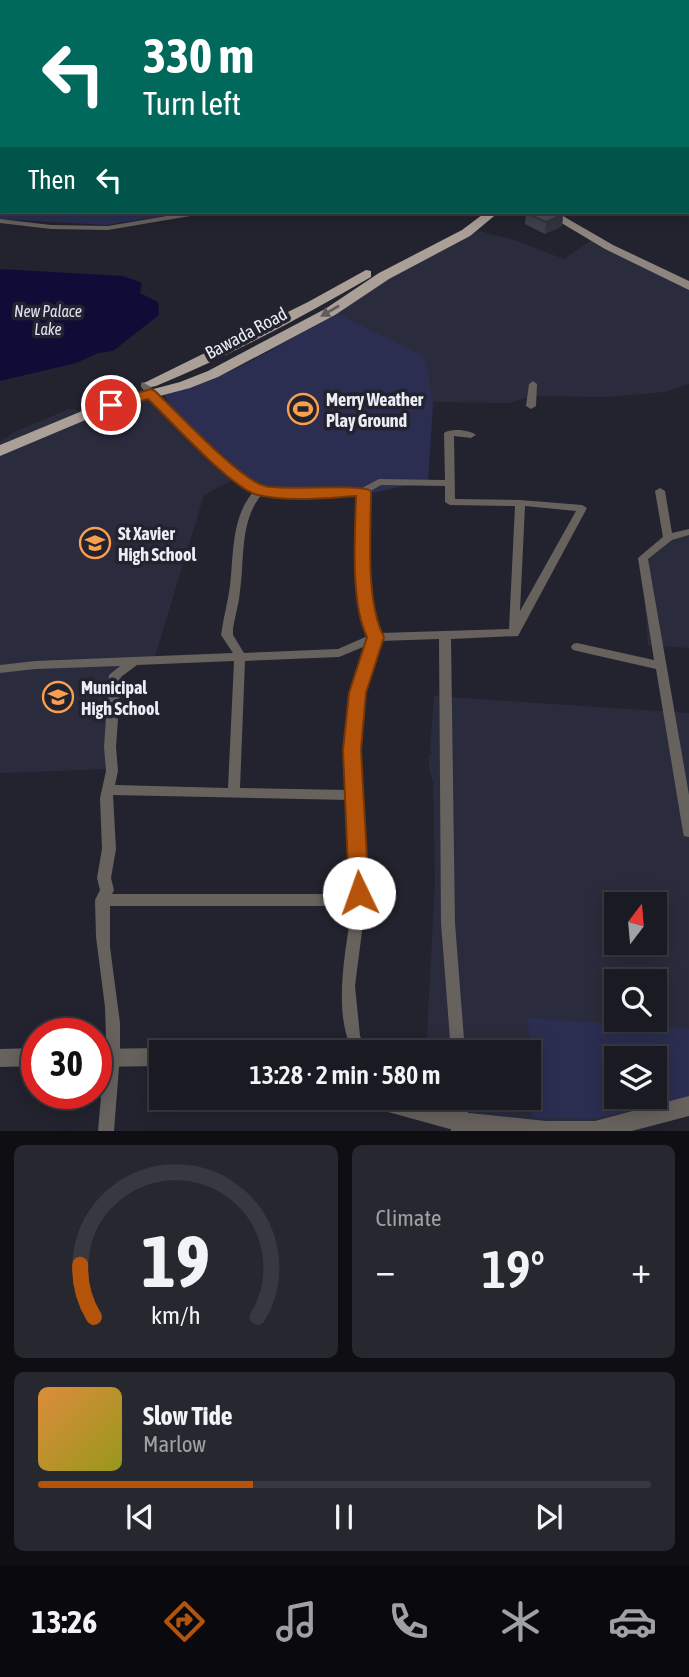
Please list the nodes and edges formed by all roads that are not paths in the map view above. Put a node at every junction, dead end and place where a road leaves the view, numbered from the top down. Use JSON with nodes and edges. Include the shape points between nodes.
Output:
{"nodes":[{"id":1,"x":190,"y":214,"type":"edge"},
{"id":2,"x":474,"y":214,"type":"edge"},
{"id":3,"x":490,"y":214,"type":"edge"},
{"id":4,"x":551,"y":214,"type":"edge"},
{"id":5,"x":566,"y":214,"type":"edge"},
{"id":6,"x":0,"y":220,"type":"edge"},
{"id":7,"x":689,"y":277,"type":"edge"},
{"id":8,"x":689,"y":286,"type":"edge"},
{"id":9,"x":533,"y":384,"type":"dead end"},
{"id":10,"x":148,"y":389,"type":"junction"},
{"id":11,"x":531,"y":406,"type":"dead end"},
{"id":12,"x":471,"y":435,"type":"dead end"},
{"id":13,"x":0,"y":438,"type":"edge"},
{"id":14,"x":0,"y":450,"type":"edge"},
{"id":15,"x":450,"y":483,"type":"junction"},
{"id":16,"x":259,"y":491,"type":"junction"},
{"id":17,"x":363,"y":491,"type":"junction"},
{"id":18,"x":660,"y":491,"type":"dead end"},
{"id":19,"x":520,"y":503,"type":"junction"},
{"id":20,"x":689,"y":532,"type":"edge"},
{"id":21,"x":668,"y":538,"type":"junction"},
{"id":22,"x":514,"y":634,"type":"junction"},
{"id":23,"x":445,"y":635,"type":"junction"},
{"id":24,"x":376,"y":637,"type":"junction"},
{"id":25,"x":577,"y":648,"type":"dead end"},
{"id":26,"x":240,"y":656,"type":"junction"},
{"id":27,"x":133,"y":662,"type":"junction"},
{"id":28,"x":662,"y":666,"type":"junction"},
{"id":29,"x":0,"y":669,"type":"edge"},
{"id":30,"x":107,"y":790,"type":"junction"},
{"id":31,"x":234,"y":793,"type":"junction"},
{"id":32,"x":353,"y":795,"type":"junction"},
{"id":33,"x":689,"y":832,"type":"edge"},
{"id":34,"x":102,"y":900,"type":"junction"},
{"id":35,"x":359,"y":900,"type":"junction"},
{"id":36,"x":110,"y":1018,"type":"edge"},
{"id":37,"x":355,"y":1040,"type":"edge"},
{"id":38,"x":457,"y":1040,"type":"edge"},
{"id":39,"x":21,"y":1057,"type":"edge"},
{"id":40,"x":149,"y":1057,"type":"edge"},
{"id":41,"x":0,"y":1058,"type":"edge"},
{"id":42,"x":112,"y":1058,"type":"edge"},
{"id":43,"x":689,"y":1106,"type":"edge"},
{"id":44,"x":106,"y":1109,"type":"edge"},
{"id":45,"x":422,"y":1110,"type":"edge"},
{"id":46,"x":459,"y":1126,"type":"edge"},
{"id":47,"x":519,"y":1129,"type":"edge"},
{"id":48,"x":106,"y":1131,"type":"edge"}],
"edges":[{"from":1,"to":6,"type":"street","via":[[108,228]]},
{"from":2,"to":10,"type":"main road","via":[[313,305]]},
{"from":3,"to":10,"type":"main road","name":"Bawada Road","one_way":true,"via":[[330,312],[237,361],[185,385]]},
{"from":4,"to":8,"type":"main road"},
{"from":5,"to":7,"type":"main road"},
{"from":9,"to":11,"type":"street"},
{"from":10,"to":13,"type":"main road","via":[[95,399]]},
{"from":10,"to":14,"type":"main road","name":"Bawada Road"},
{"from":10,"to":16,"type":"street","via":[[221,463]]},
{"from":12,"to":15,"type":"street","via":[[449,433]]},
{"from":15,"to":17,"type":"street","via":[[379,482]]},
{"from":15,"to":19,"type":"street","via":[[450,502]]},
{"from":16,"to":17,"type":"street"},
{"from":16,"to":26,"type":"street","via":[[245,509],[228,621],[227,635]]},
{"from":17,"to":24,"type":"street","via":[[363,574]]},
{"from":18,"to":21,"type":"street"},
{"from":19,"to":22,"type":"street"},
{"from":19,"to":22,"type":"street","via":[[582,508]]},
{"from":20,"to":21,"type":"street"},
{"from":21,"to":28,"type":"street","via":[[643,558]]},
{"from":22,"to":23,"type":"street"},
{"from":23,"to":24,"type":"street"},
{"from":23,"to":38,"type":"street","via":[[448,923]]},
{"from":24,"to":26,"type":"street","via":[[339,653]]},
{"from":24,"to":32,"type":"street","via":[[357,693]]},
{"from":25,"to":28,"type":"street"},
{"from":26,"to":27,"type":"street"},
{"from":26,"to":31,"type":"street"},
{"from":27,"to":29,"type":"street"},
{"from":27,"to":30,"type":"street","via":[[116,675],[112,771]]},
{"from":28,"to":33,"type":"street"},
{"from":30,"to":31,"type":"street"},
{"from":30,"to":34,"type":"street","via":[[109,849],[104,878],[107,890]]},
{"from":31,"to":32,"type":"street"},
{"from":32,"to":35,"type":"street"},
{"from":34,"to":35,"type":"street"},
{"from":34,"to":36,"type":"street"},
{"from":35,"to":37,"type":"street","via":[[348,986]]},
{"from":39,"to":41,"type":"street"},
{"from":40,"to":42,"type":"street"},
{"from":43,"to":47,"type":"street","via":[[595,1131]]},
{"from":44,"to":48,"type":"street"},
{"from":45,"to":46,"type":"street"},
{"from":46,"to":47,"type":"street"}]}
